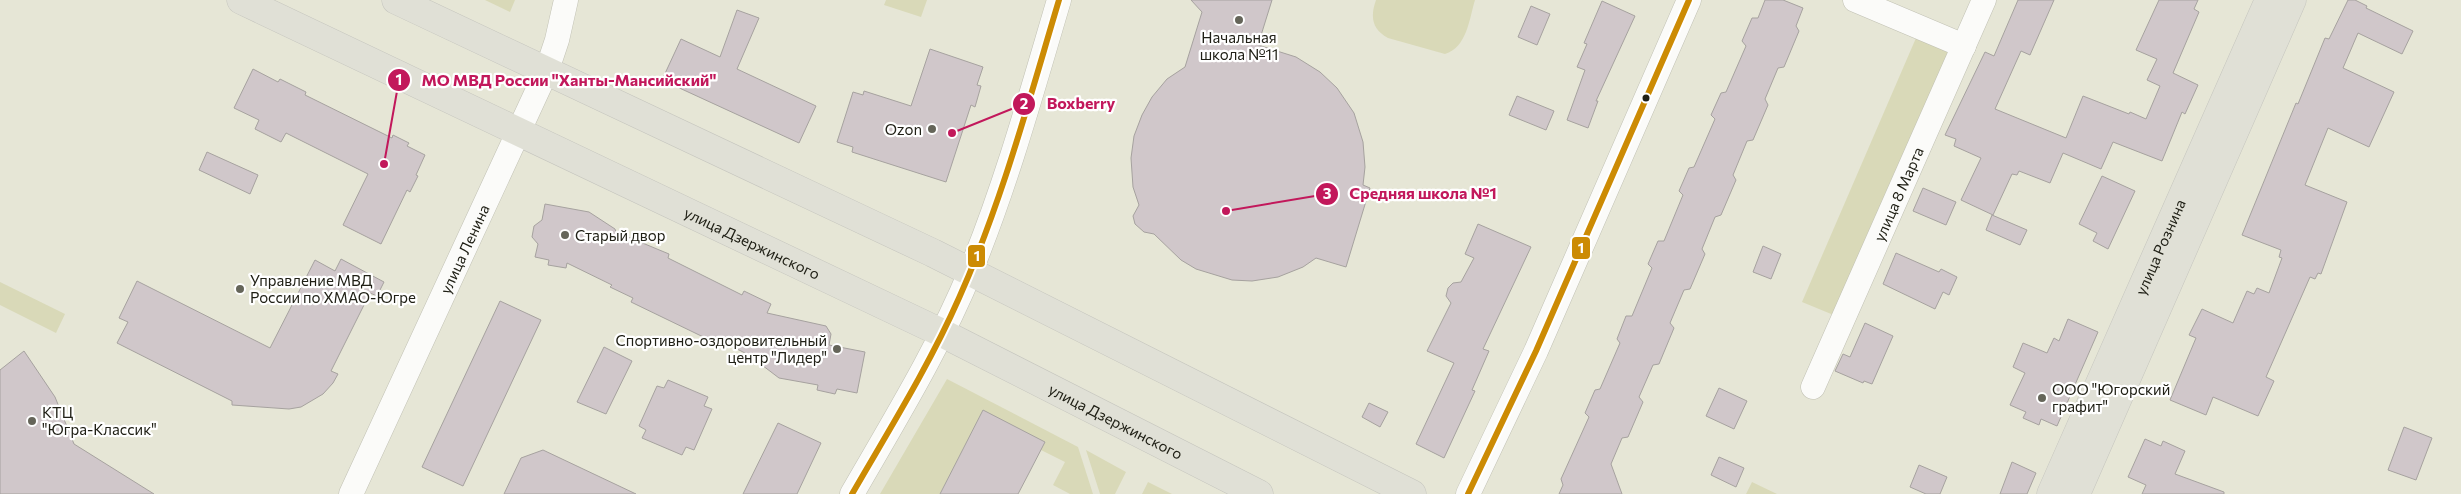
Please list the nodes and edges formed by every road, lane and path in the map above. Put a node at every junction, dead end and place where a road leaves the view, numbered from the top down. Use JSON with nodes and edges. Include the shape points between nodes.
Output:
{"nodes":[{"id":1,"x":241,"y":0,"type":"edge"},
{"id":2,"x":396,"y":0,"type":"edge"},
{"id":3,"x":566,"y":0,"type":"edge"},
{"id":4,"x":1059,"y":0,"type":"edge"},
{"id":5,"x":1689,"y":0,"type":"edge"},
{"id":6,"x":1854,"y":0,"type":"edge"},
{"id":7,"x":1984,"y":0,"type":"edge"},
{"id":8,"x":2269,"y":0,"type":"edge"},
{"id":9,"x":2292,"y":0,"type":"edge"},
{"id":10,"x":1964,"y":46,"type":"junction"},
{"id":11,"x":547,"y":70,"type":"junction"},
{"id":12,"x":518,"y":132,"type":"junction"},
{"id":13,"x":970,"y":271,"type":"junction"},
{"id":14,"x":942,"y":333,"type":"junction"},
{"id":15,"x":1813,"y":387,"type":"dead end"},
{"id":16,"x":351,"y":494,"type":"edge"},
{"id":17,"x":852,"y":494,"type":"edge"},
{"id":18,"x":1259,"y":494,"type":"edge"},
{"id":19,"x":1412,"y":494,"type":"edge"},
{"id":20,"x":1468,"y":494,"type":"edge"},
{"id":21,"x":2051,"y":494,"type":"edge"},
{"id":22,"x":2076,"y":494,"type":"edge"}],
"edges":[{"from":1,"to":12,"type":"main road","name":"улица Дзержинского"},
{"from":2,"to":11,"type":"main road"},
{"from":3,"to":11,"type":"street","name":"улица Ленина"},
{"from":4,"to":13,"type":"street","via":[[1007,172]]},
{"from":5,"to":20,"type":"street","via":[[1536,351]]},
{"from":6,"to":10,"type":"street"},
{"from":7,"to":10,"type":"street","name":"улица 8 Марта"},
{"from":8,"to":21,"type":"main road","name":"улица Рознина"},
{"from":9,"to":22,"type":"main road","name":"улица Рознина"},
{"from":10,"to":15,"type":"street","name":"улица 8 Марта"},
{"from":11,"to":12,"type":"street","name":"улица Ленина"},
{"from":11,"to":13,"type":"main road"},
{"from":12,"to":14,"type":"main road","name":"улица Дзержинского"},
{"from":12,"to":16,"type":"street","name":"улица Ленина"},
{"from":13,"to":14,"type":"street"},
{"from":13,"to":19,"type":"main road"},
{"from":14,"to":17,"type":"street"},
{"from":14,"to":18,"type":"main road","name":"улица Дзержинского"}]}
